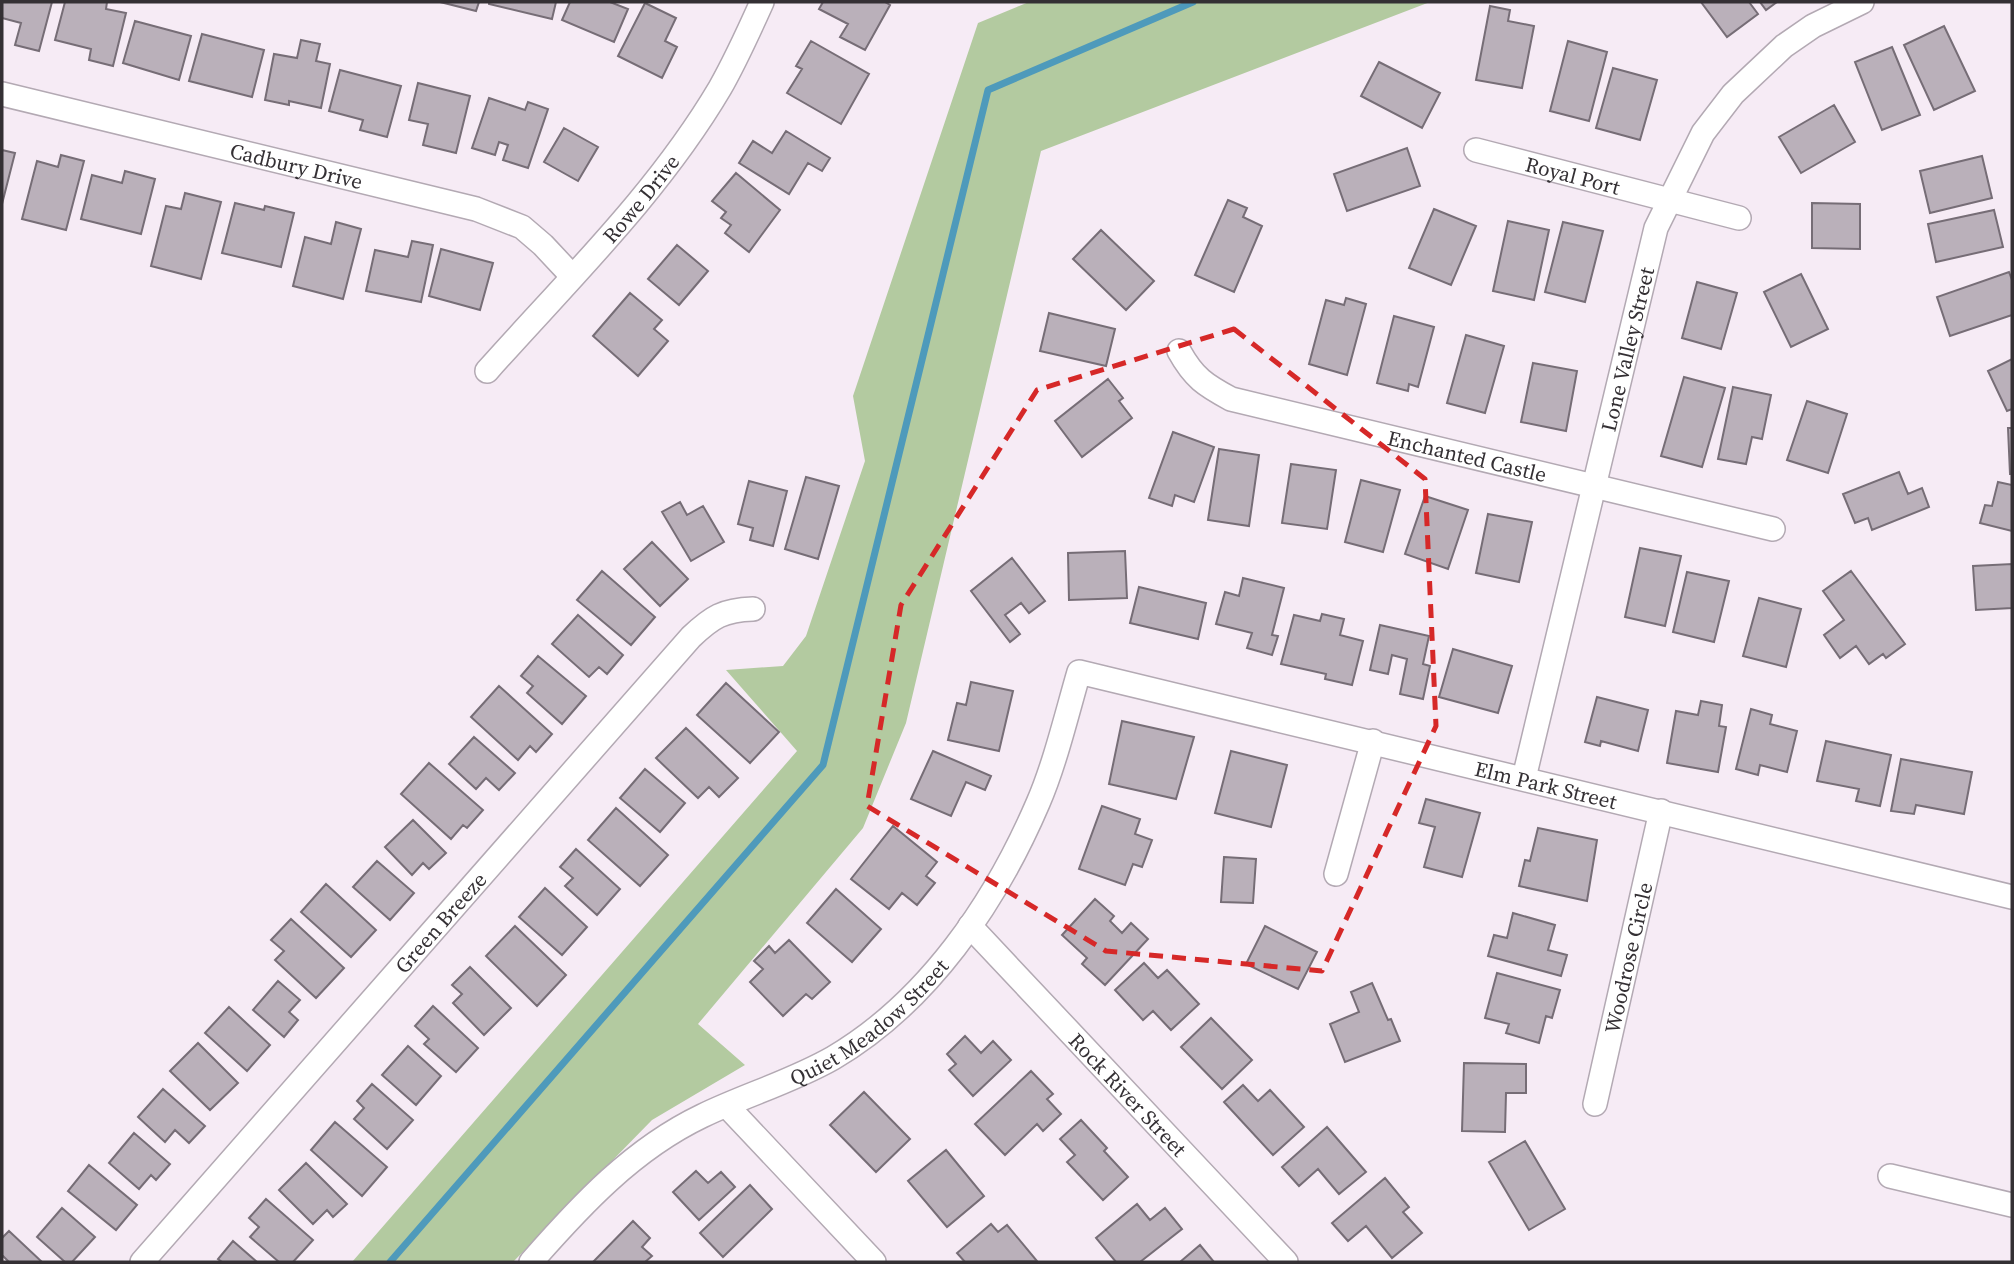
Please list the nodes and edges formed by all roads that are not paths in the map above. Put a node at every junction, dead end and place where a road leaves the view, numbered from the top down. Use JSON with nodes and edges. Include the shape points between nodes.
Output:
{"nodes":[{"id":1,"x":1862,"y":2,"type":"edge"},
{"id":2,"x":757,"y":3,"type":"edge"},
{"id":3,"x":2,"y":94,"type":"edge"},
{"id":4,"x":1476,"y":150,"type":"dead end"},
{"id":5,"x":1668,"y":199,"type":"junction"},
{"id":6,"x":1740,"y":218,"type":"dead end"},
{"id":7,"x":572,"y":276,"type":"junction"},
{"id":8,"x":1179,"y":351,"type":"dead end"},
{"id":9,"x":487,"y":371,"type":"dead end"},
{"id":10,"x":1595,"y":487,"type":"junction"},
{"id":11,"x":1773,"y":529,"type":"dead end"},
{"id":12,"x":752,"y":609,"type":"dead end"},
{"id":13,"x":1079,"y":672,"type":"joint"},
{"id":14,"x":1373,"y":741,"type":"junction"},
{"id":15,"x":1524,"y":778,"type":"junction"},
{"id":16,"x":1661,"y":811,"type":"junction"},
{"id":17,"x":1336,"y":874,"type":"dead end"},
{"id":18,"x":2012,"y":897,"type":"edge"},
{"id":19,"x":970,"y":926,"type":"junction"},
{"id":20,"x":1595,"y":1104,"type":"dead end"},
{"id":21,"x":727,"y":1106,"type":"junction"},
{"id":22,"x":1890,"y":1176,"type":"dead end"},
{"id":23,"x":2012,"y":1205,"type":"edge"},
{"id":24,"x":142,"y":1262,"type":"edge"},
{"id":25,"x":531,"y":1262,"type":"edge"},
{"id":26,"x":874,"y":1262,"type":"edge"},
{"id":27,"x":1286,"y":1262,"type":"edge"}],
"edges":[{"from":1,"to":5,"type":"street","name":"Lone Valley Street","via":[[1813,26],[1752,74],[1703,133]]},
{"from":2,"to":7,"type":"street","name":"Rowe Drive","via":[[744,44],[692,131],[633,209]]},
{"from":3,"to":7,"type":"street","name":"Cadbury Drive","via":[[476,209],[522,228]]},
{"from":4,"to":5,"type":"street","name":"Royal Port"},
{"from":5,"to":6,"type":"street","name":"Royal Port"},
{"from":5,"to":10,"type":"street","name":"Lone Valley Street","via":[[1656,228]]},
{"from":7,"to":9,"type":"street","name":"Rowe Drive"},
{"from":8,"to":10,"type":"street","name":"Enchanted Castle","via":[[1203,384],[1231,399]]},
{"from":10,"to":11,"type":"street","name":"Enchanted Castle"},
{"from":10,"to":15,"type":"street","name":"Lone Valley Street"},
{"from":12,"to":24,"type":"street","name":"Green Breeze","via":[[731,610],[710,619],[691,637]]},
{"from":13,"to":14,"type":"street","name":"Elm Park Street"},
{"from":13,"to":19,"type":"street","name":"Quiet Meadow Street","via":[[1039,800],[1011,860]]},
{"from":14,"to":15,"type":"street","name":"Elm Park Street"},
{"from":14,"to":17,"type":"street"},
{"from":15,"to":16,"type":"street","name":"Elm Park Street"},
{"from":16,"to":18,"type":"street","name":"Elm Park Street"},
{"from":16,"to":20,"type":"street","name":"Woodrose Circle"},
{"from":19,"to":21,"type":"street","name":"Quiet Meadow Street","via":[[936,971],[873,1031],[834,1058]]},
{"from":19,"to":27,"type":"street","name":"Rock River Street"},
{"from":21,"to":25,"type":"street","name":"Quiet Meadow Street","via":[[673,1131],[619,1171]]},
{"from":21,"to":26,"type":"street"},
{"from":22,"to":23,"type":"street"}]}
